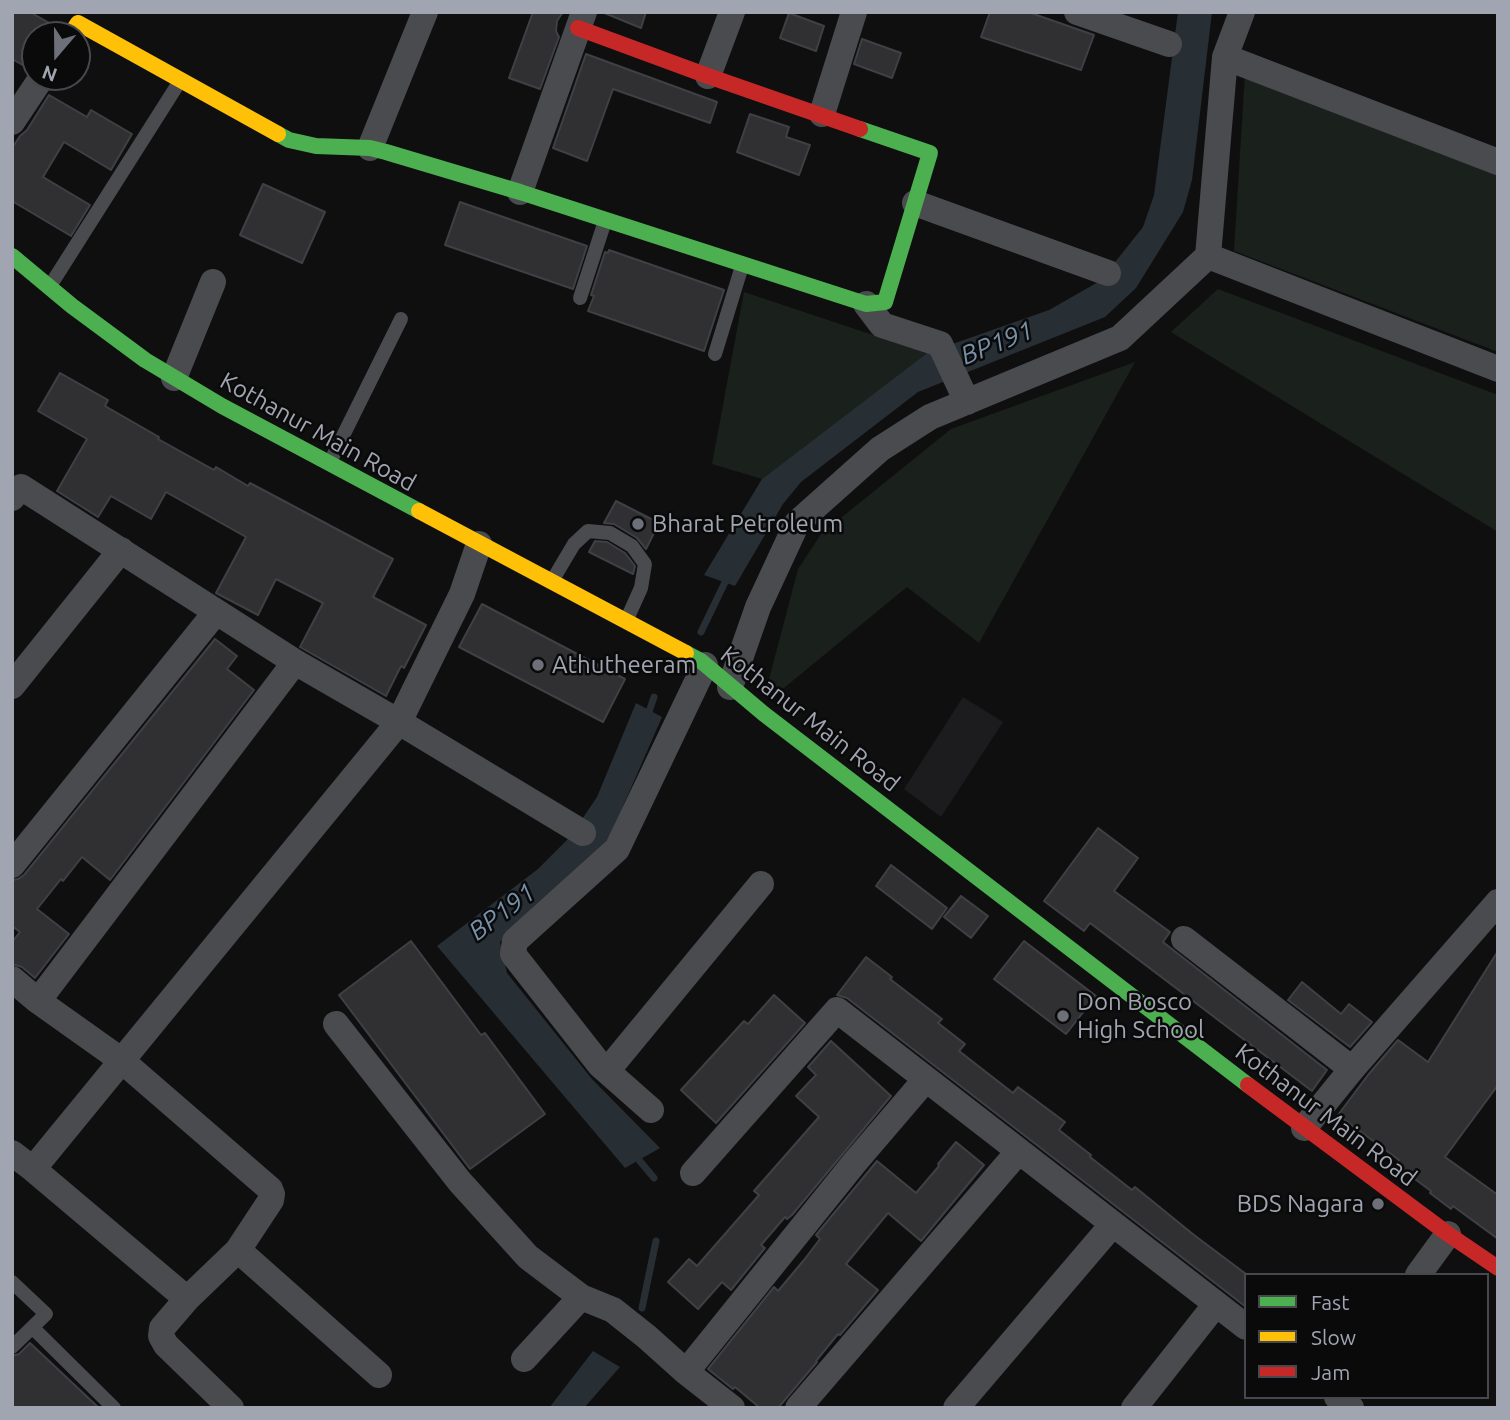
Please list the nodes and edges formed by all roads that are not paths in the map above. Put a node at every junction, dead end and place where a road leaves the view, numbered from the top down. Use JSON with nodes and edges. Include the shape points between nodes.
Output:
{"nodes":[{"id":1,"x":425,"y":12,"type":"edge"},
{"id":2,"x":732,"y":12,"type":"edge"},
{"id":3,"x":854,"y":12,"type":"edge"},
{"id":4,"x":1077,"y":12,"type":"edge"},
{"id":5,"x":1242,"y":12,"type":"edge"},
{"id":6,"x":581,"y":20,"type":"edge"},
{"id":7,"x":91,"y":30,"type":"edge"},
{"id":8,"x":1169,"y":44,"type":"dead end"},
{"id":9,"x":1225,"y":57,"type":"junction"},
{"id":10,"x":708,"y":76,"type":"junction"},
{"id":11,"x":180,"y":80,"type":"junction"},
{"id":12,"x":33,"y":91,"type":"edge"},
{"id":13,"x":822,"y":114,"type":"junction"},
{"id":14,"x":12,"y":122,"type":"edge"},
{"id":15,"x":370,"y":148,"type":"junction"},
{"id":16,"x":1498,"y":162,"type":"edge"},
{"id":17,"x":520,"y":192,"type":"junction"},
{"id":18,"x":915,"y":203,"type":"junction"},
{"id":19,"x":605,"y":219,"type":"junction"},
{"id":20,"x":12,"y":256,"type":"edge"},
{"id":21,"x":1208,"y":256,"type":"junction"},
{"id":22,"x":743,"y":264,"type":"junction"},
{"id":23,"x":1108,"y":273,"type":"dead end"},
{"id":24,"x":213,"y":282,"type":"dead end"},
{"id":25,"x":50,"y":287,"type":"junction"},
{"id":26,"x":580,"y":298,"type":"dead end"},
{"id":27,"x":866,"y":304,"type":"junction"},
{"id":28,"x":401,"y":319,"type":"dead end"},
{"id":29,"x":715,"y":354,"type":"dead end"},
{"id":30,"x":1498,"y":369,"type":"edge"},
{"id":31,"x":174,"y":378,"type":"junction"},
{"id":32,"x":964,"y":397,"type":"junction"},
{"id":33,"x":329,"y":464,"type":"junction"},
{"id":34,"x":12,"y":498,"type":"edge"},
{"id":35,"x":479,"y":544,"type":"junction"},
{"id":36,"x":121,"y":550,"type":"junction"},
{"id":37,"x":551,"y":582,"type":"junction"},
{"id":38,"x":216,"y":612,"type":"junction"},
{"id":39,"x":626,"y":621,"type":"junction"},
{"id":40,"x":295,"y":662,"type":"junction"},
{"id":41,"x":705,"y":665,"type":"junction"},
{"id":42,"x":12,"y":686,"type":"edge"},
{"id":43,"x":730,"y":687,"type":"junction"},
{"id":44,"x":399,"y":722,"type":"junction"},
{"id":45,"x":583,"y":833,"type":"dead end"},
{"id":46,"x":12,"y":865,"type":"edge"},
{"id":47,"x":761,"y":884,"type":"dead end"},
{"id":48,"x":1498,"y":902,"type":"edge"},
{"id":49,"x":1184,"y":939,"type":"dead end"},
{"id":50,"x":12,"y":979,"type":"edge"},
{"id":51,"x":38,"y":1001,"type":"junction"},
{"id":52,"x":335,"y":1024,"type":"dead end"},
{"id":53,"x":121,"y":1060,"type":"junction"},
{"id":54,"x":1352,"y":1069,"type":"junction"},
{"id":55,"x":607,"y":1071,"type":"junction"},
{"id":56,"x":926,"y":1079,"type":"junction"},
{"id":57,"x":651,"y":1110,"type":"dead end"},
{"id":58,"x":1304,"y":1128,"type":"junction"},
{"id":59,"x":1018,"y":1150,"type":"junction"},
{"id":60,"x":22,"y":1161,"type":"edge"},
{"id":61,"x":693,"y":1173,"type":"dead end"},
{"id":62,"x":1113,"y":1224,"type":"junction"},
{"id":63,"x":1448,"y":1234,"type":"junction"},
{"id":64,"x":239,"y":1250,"type":"junction"},
{"id":65,"x":1498,"y":1268,"type":"edge"},
{"id":66,"x":1419,"y":1273,"type":"edge"},
{"id":67,"x":12,"y":1282,"type":"edge"},
{"id":68,"x":581,"y":1297,"type":"junction"},
{"id":69,"x":187,"y":1298,"type":"junction"},
{"id":70,"x":1216,"y":1304,"type":"junction"},
{"id":71,"x":1244,"y":1325,"type":"edge"},
{"id":72,"x":33,"y":1328,"type":"junction"},
{"id":73,"x":12,"y":1347,"type":"edge"},
{"id":74,"x":524,"y":1359,"type":"dead end"},
{"id":75,"x":686,"y":1372,"type":"junction"},
{"id":76,"x":379,"y":1375,"type":"dead end"},
{"id":77,"x":114,"y":1408,"type":"edge"},
{"id":78,"x":231,"y":1408,"type":"edge"},
{"id":79,"x":732,"y":1408,"type":"edge"},
{"id":80,"x":798,"y":1408,"type":"edge"},
{"id":81,"x":956,"y":1408,"type":"edge"},
{"id":82,"x":1134,"y":1408,"type":"edge"}],
"edges":[{"from":1,"to":15,"type":"street"},
{"from":2,"to":10,"type":"street"},
{"from":3,"to":13,"type":"street"},
{"from":4,"to":8,"type":"street"},
{"from":5,"to":9,"type":"street"},
{"from":6,"to":10,"type":"main road"},
{"from":6,"to":17,"type":"street"},
{"from":7,"to":11,"type":"main road"},
{"from":9,"to":16,"type":"street"},
{"from":9,"to":21,"type":"street"},
{"from":10,"to":13,"type":"main road"},
{"from":11,"to":15,"type":"main road","via":[[289,140]]},
{"from":11,"to":25,"type":"lane"},
{"from":12,"to":14,"type":"street"},
{"from":13,"to":18,"type":"main road","via":[[930,153]]},
{"from":15,"to":17,"type":"main road"},
{"from":17,"to":19,"type":"main road"},
{"from":18,"to":23,"type":"street"},
{"from":18,"to":27,"type":"main road","via":[[885,302]]},
{"from":19,"to":22,"type":"main road"},
{"from":19,"to":26,"type":"lane"},
{"from":20,"to":25,"type":"main road","name":"Kothanur Main Road"},
{"from":21,"to":30,"type":"street"},
{"from":21,"to":32,"type":"street","via":[[1121,338]]},
{"from":22,"to":27,"type":"main road"},
{"from":22,"to":29,"type":"lane"},
{"from":24,"to":31,"type":"street"},
{"from":25,"to":31,"type":"main road","name":"Kothanur Main Road"},
{"from":27,"to":32,"type":"street","via":[[882,325],[940,344]]},
{"from":28,"to":33,"type":"lane"},
{"from":31,"to":33,"type":"main road","name":"Kothanur Main Road"},
{"from":32,"to":43,"type":"street","via":[[880,449],[797,523],[758,607]]},
{"from":33,"to":35,"type":"main road","name":"Kothanur Main Road"},
{"from":34,"to":36,"type":"street","via":[[21,487]]},
{"from":35,"to":37,"type":"main road","name":"Kothanur Main Road"},
{"from":35,"to":44,"type":"street","via":[[463,594]]},
{"from":36,"to":38,"type":"street"},
{"from":36,"to":42,"type":"street"},
{"from":37,"to":39,"type":"main road","name":"Kothanur Main Road"},
{"from":37,"to":39,"type":"lane","via":[[588,531],[610,533],[632,547],[645,564],[641,588]]},
{"from":38,"to":40,"type":"street"},
{"from":38,"to":46,"type":"street"},
{"from":39,"to":41,"type":"main road","name":"Kothanur Main Road"},
{"from":40,"to":44,"type":"street"},
{"from":40,"to":51,"type":"street"},
{"from":41,"to":43,"type":"main road","name":"Kothanur Main Road"},
{"from":41,"to":55,"type":"street","via":[[617,849],[515,941],[513,954]]},
{"from":43,"to":58,"type":"main road","name":"Kothanur Main Road"},
{"from":44,"to":45,"type":"street"},
{"from":44,"to":53,"type":"street"},
{"from":47,"to":55,"type":"street"},
{"from":48,"to":54,"type":"street"},
{"from":49,"to":54,"type":"street"},
{"from":50,"to":51,"type":"street"},
{"from":51,"to":53,"type":"street"},
{"from":52,"to":68,"type":"street","via":[[460,1182],[528,1257]]},
{"from":53,"to":60,"type":"street"},
{"from":53,"to":64,"type":"street","via":[[270,1189],[271,1200]]},
{"from":54,"to":58,"type":"street"},
{"from":55,"to":57,"type":"street"},
{"from":56,"to":59,"type":"street"},
{"from":56,"to":61,"type":"street","via":[[837,1010]]},
{"from":56,"to":75,"type":"street"},
{"from":58,"to":63,"type":"main road","name":"Kothanur Main Road"},
{"from":59,"to":62,"type":"street"},
{"from":59,"to":80,"type":"street"},
{"from":60,"to":69,"type":"street"},
{"from":62,"to":70,"type":"street"},
{"from":62,"to":81,"type":"street"},
{"from":63,"to":65,"type":"main road","name":"Kothanur Main Road"},
{"from":63,"to":66,"type":"street"},
{"from":64,"to":69,"type":"street"},
{"from":64,"to":76,"type":"street"},
{"from":67,"to":72,"type":"lane","via":[[46,1314]]},
{"from":68,"to":74,"type":"street"},
{"from":68,"to":75,"type":"street","via":[[613,1310]]},
{"from":69,"to":78,"type":"street","via":[[162,1328],[161,1336]]},
{"from":70,"to":71,"type":"street"},
{"from":70,"to":82,"type":"street"},
{"from":72,"to":73,"type":"lane"},
{"from":72,"to":77,"type":"lane"},
{"from":75,"to":79,"type":"street"}]}
